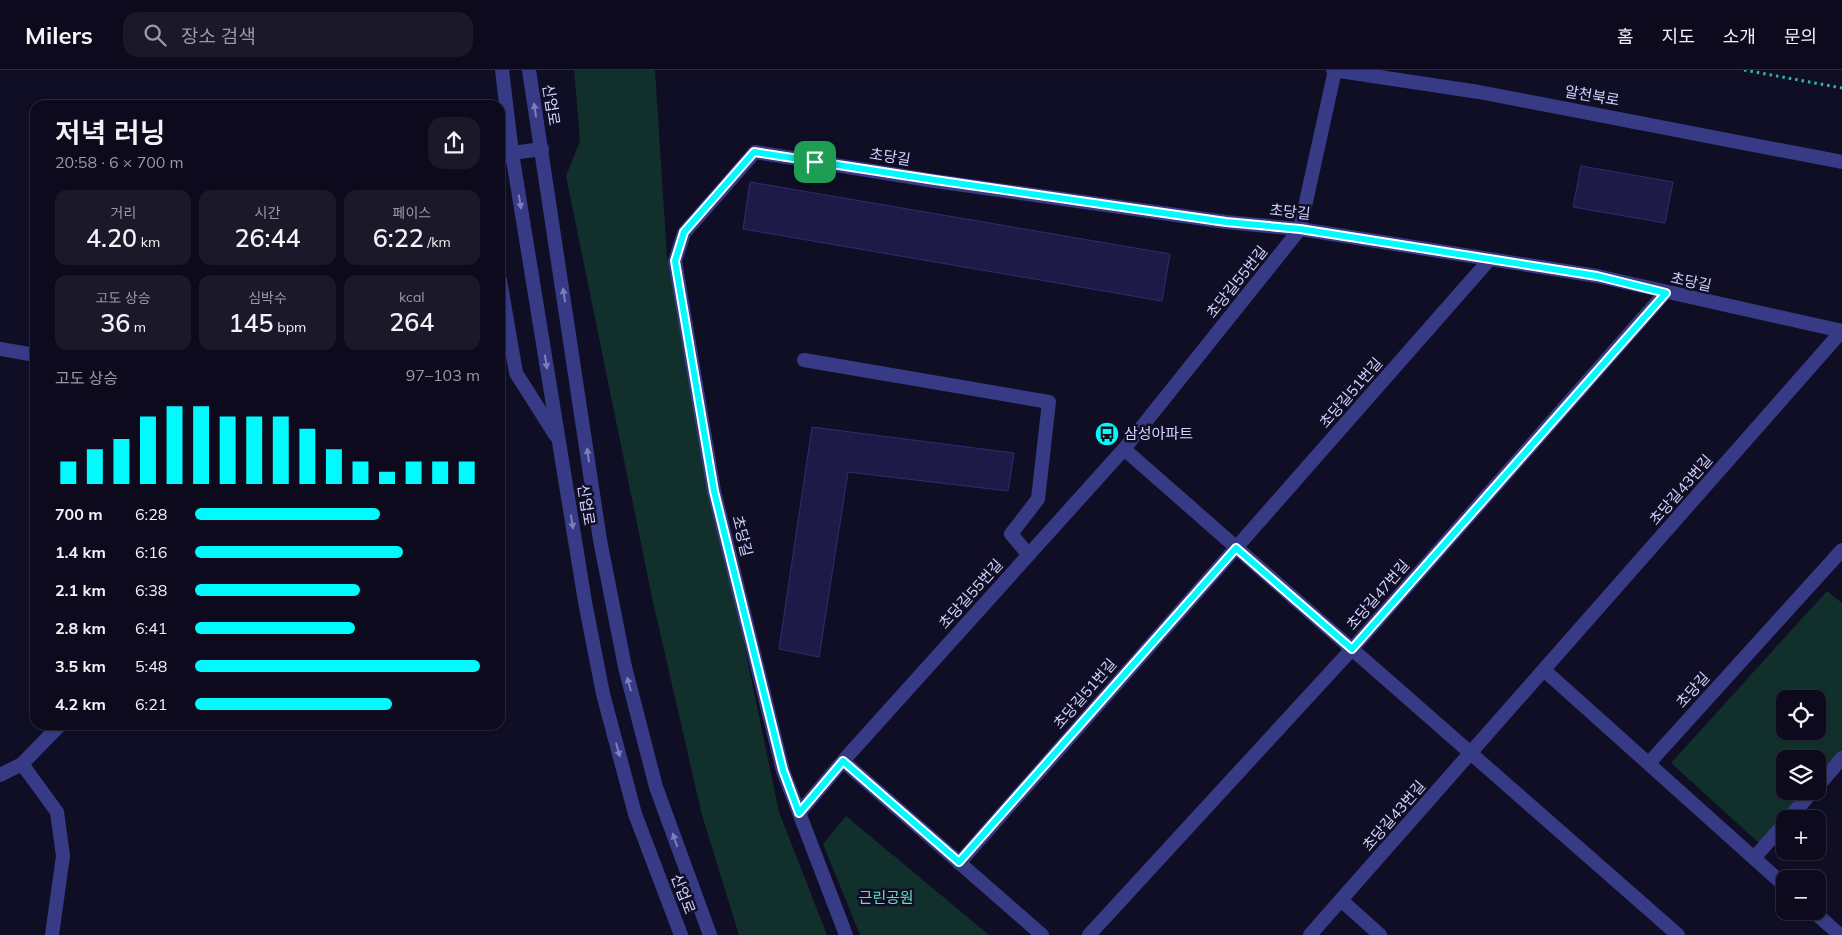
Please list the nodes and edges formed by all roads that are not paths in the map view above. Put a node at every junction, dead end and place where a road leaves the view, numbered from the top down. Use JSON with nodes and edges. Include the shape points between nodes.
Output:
{"nodes":[{"id":1,"x":496,"y":70,"type":"edge"},
{"id":2,"x":502,"y":70,"type":"edge"},
{"id":3,"x":529,"y":70,"type":"edge"},
{"id":4,"x":1334,"y":70,"type":"edge"},
{"id":5,"x":505,"y":89,"type":"junction"},
{"id":6,"x":542,"y":149,"type":"junction"},
{"id":7,"x":506,"y":157,"type":"edge"},
{"id":8,"x":1842,"y":162,"type":"edge"},
{"id":9,"x":1300,"y":229,"type":"junction"},
{"id":10,"x":1490,"y":259,"type":"junction"},
{"id":11,"x":1666,"y":293,"type":"junction"},
{"id":12,"x":505,"y":309,"type":"edge"},
{"id":13,"x":1842,"y":331,"type":"edge"},
{"id":14,"x":0,"y":349,"type":"edge"},
{"id":15,"x":30,"y":354,"type":"edge"},
{"id":16,"x":804,"y":360,"type":"dead end"},
{"id":17,"x":559,"y":440,"type":"junction"},
{"id":18,"x":1124,"y":449,"type":"junction"},
{"id":19,"x":1236,"y":548,"type":"junction"},
{"id":20,"x":1842,"y":550,"type":"edge"},
{"id":21,"x":1028,"y":554,"type":"junction"},
{"id":22,"x":1352,"y":649,"type":"junction"},
{"id":23,"x":1544,"y":670,"type":"junction"},
{"id":24,"x":55,"y":730,"type":"edge"},
{"id":25,"x":1471,"y":753,"type":"junction"},
{"id":26,"x":1842,"y":758,"type":"edge"},
{"id":27,"x":843,"y":761,"type":"junction"},
{"id":28,"x":1649,"y":763,"type":"junction"},
{"id":29,"x":22,"y":764,"type":"junction"},
{"id":30,"x":3,"y":771,"type":"edge"},
{"id":31,"x":1826,"y":777,"type":"edge"},
{"id":32,"x":1805,"y":800,"type":"edge"},
{"id":33,"x":1796,"y":810,"type":"edge"},
{"id":34,"x":799,"y":813,"type":"junction"},
{"id":35,"x":1776,"y":833,"type":"edge"},
{"id":36,"x":1754,"y":858,"type":"junction"},
{"id":37,"x":959,"y":862,"type":"junction"},
{"id":38,"x":1776,"y":878,"type":"edge"},
{"id":39,"x":1341,"y":900,"type":"junction"},
{"id":40,"x":1823,"y":920,"type":"edge"},
{"id":41,"x":52,"y":935,"type":"edge"},
{"id":42,"x":682,"y":935,"type":"edge"},
{"id":43,"x":710,"y":935,"type":"edge"},
{"id":44,"x":846,"y":935,"type":"edge"},
{"id":45,"x":1042,"y":935,"type":"edge"},
{"id":46,"x":1089,"y":935,"type":"edge"},
{"id":47,"x":1310,"y":935,"type":"edge"},
{"id":48,"x":1380,"y":935,"type":"edge"},
{"id":49,"x":1678,"y":935,"type":"edge"},
{"id":50,"x":1840,"y":935,"type":"edge"}],
"edges":[{"from":1,"to":5,"type":"street"},
{"from":2,"to":5,"type":"street","name":"산업로"},
{"from":6,"to":3,"type":"street","name":"산업로","one_way":true},
{"from":4,"to":8,"type":"street","name":"알천북로","via":[[1479,92]]},
{"from":4,"to":9,"type":"street","name":"알천북로"},
{"from":5,"to":7,"type":"street","name":"산업로"},
{"from":6,"to":7,"type":"street"},
{"from":43,"to":6,"type":"street","name":"산업로","one_way":true,"via":[[656,787],[625,667],[600,540]]},
{"from":7,"to":17,"type":"street","name":"산업로","one_way":true},
{"from":9,"to":10,"type":"street","name":"초당길"},
{"from":9,"to":18,"type":"street","name":"초당길55번길"},
{"from":9,"to":34,"type":"street","name":"초당길","via":[[1226,222],[754,152],[684,232],[675,261],[714,491],[783,770]]},
{"from":10,"to":11,"type":"street","name":"초당길","via":[[1597,276]]},
{"from":10,"to":19,"type":"street","name":"초당길51번길"},
{"from":11,"to":13,"type":"street","name":"초당길"},
{"from":11,"to":22,"type":"street","name":"초당길47번길"},
{"from":12,"to":17,"type":"street","via":[[516,373]]},
{"from":13,"to":23,"type":"street","name":"초당길43번길"},
{"from":14,"to":15,"type":"street"},
{"from":16,"to":21,"type":"street","via":[[1049,402],[1038,499],[1011,534]]},
{"from":17,"to":42,"type":"street","name":"산업로","one_way":true,"via":[[603,694],[635,814]]},
{"from":18,"to":19,"type":"street"},
{"from":18,"to":21,"type":"street","name":"초당길55번길"},
{"from":19,"to":22,"type":"street"},
{"from":19,"to":37,"type":"street","name":"초당길51번길"},
{"from":20,"to":28,"type":"street","name":"초당길"},
{"from":21,"to":27,"type":"street","name":"초당길55번길"},
{"from":22,"to":25,"type":"street"},
{"from":22,"to":46,"type":"street","name":"초당길47번길"},
{"from":23,"to":25,"type":"street","name":"초당길43번길"},
{"from":23,"to":28,"type":"street"},
{"from":24,"to":29,"type":"street"},
{"from":25,"to":39,"type":"street","name":"초당길43번길"},
{"from":25,"to":49,"type":"street"},
{"from":26,"to":31,"type":"street"},
{"from":27,"to":34,"type":"street","name":"초당길55번길"},
{"from":27,"to":37,"type":"street"},
{"from":28,"to":36,"type":"street"},
{"from":29,"to":30,"type":"street"},
{"from":29,"to":41,"type":"street","via":[[57,812],[63,856]]},
{"from":32,"to":33,"type":"street"},
{"from":34,"to":44,"type":"street","name":"초당길"},
{"from":35,"to":36,"type":"street"},
{"from":36,"to":38,"type":"street"},
{"from":37,"to":45,"type":"street"},
{"from":39,"to":47,"type":"street","name":"초당길43번길"},
{"from":39,"to":48,"type":"street"},
{"from":40,"to":50,"type":"street"}]}
